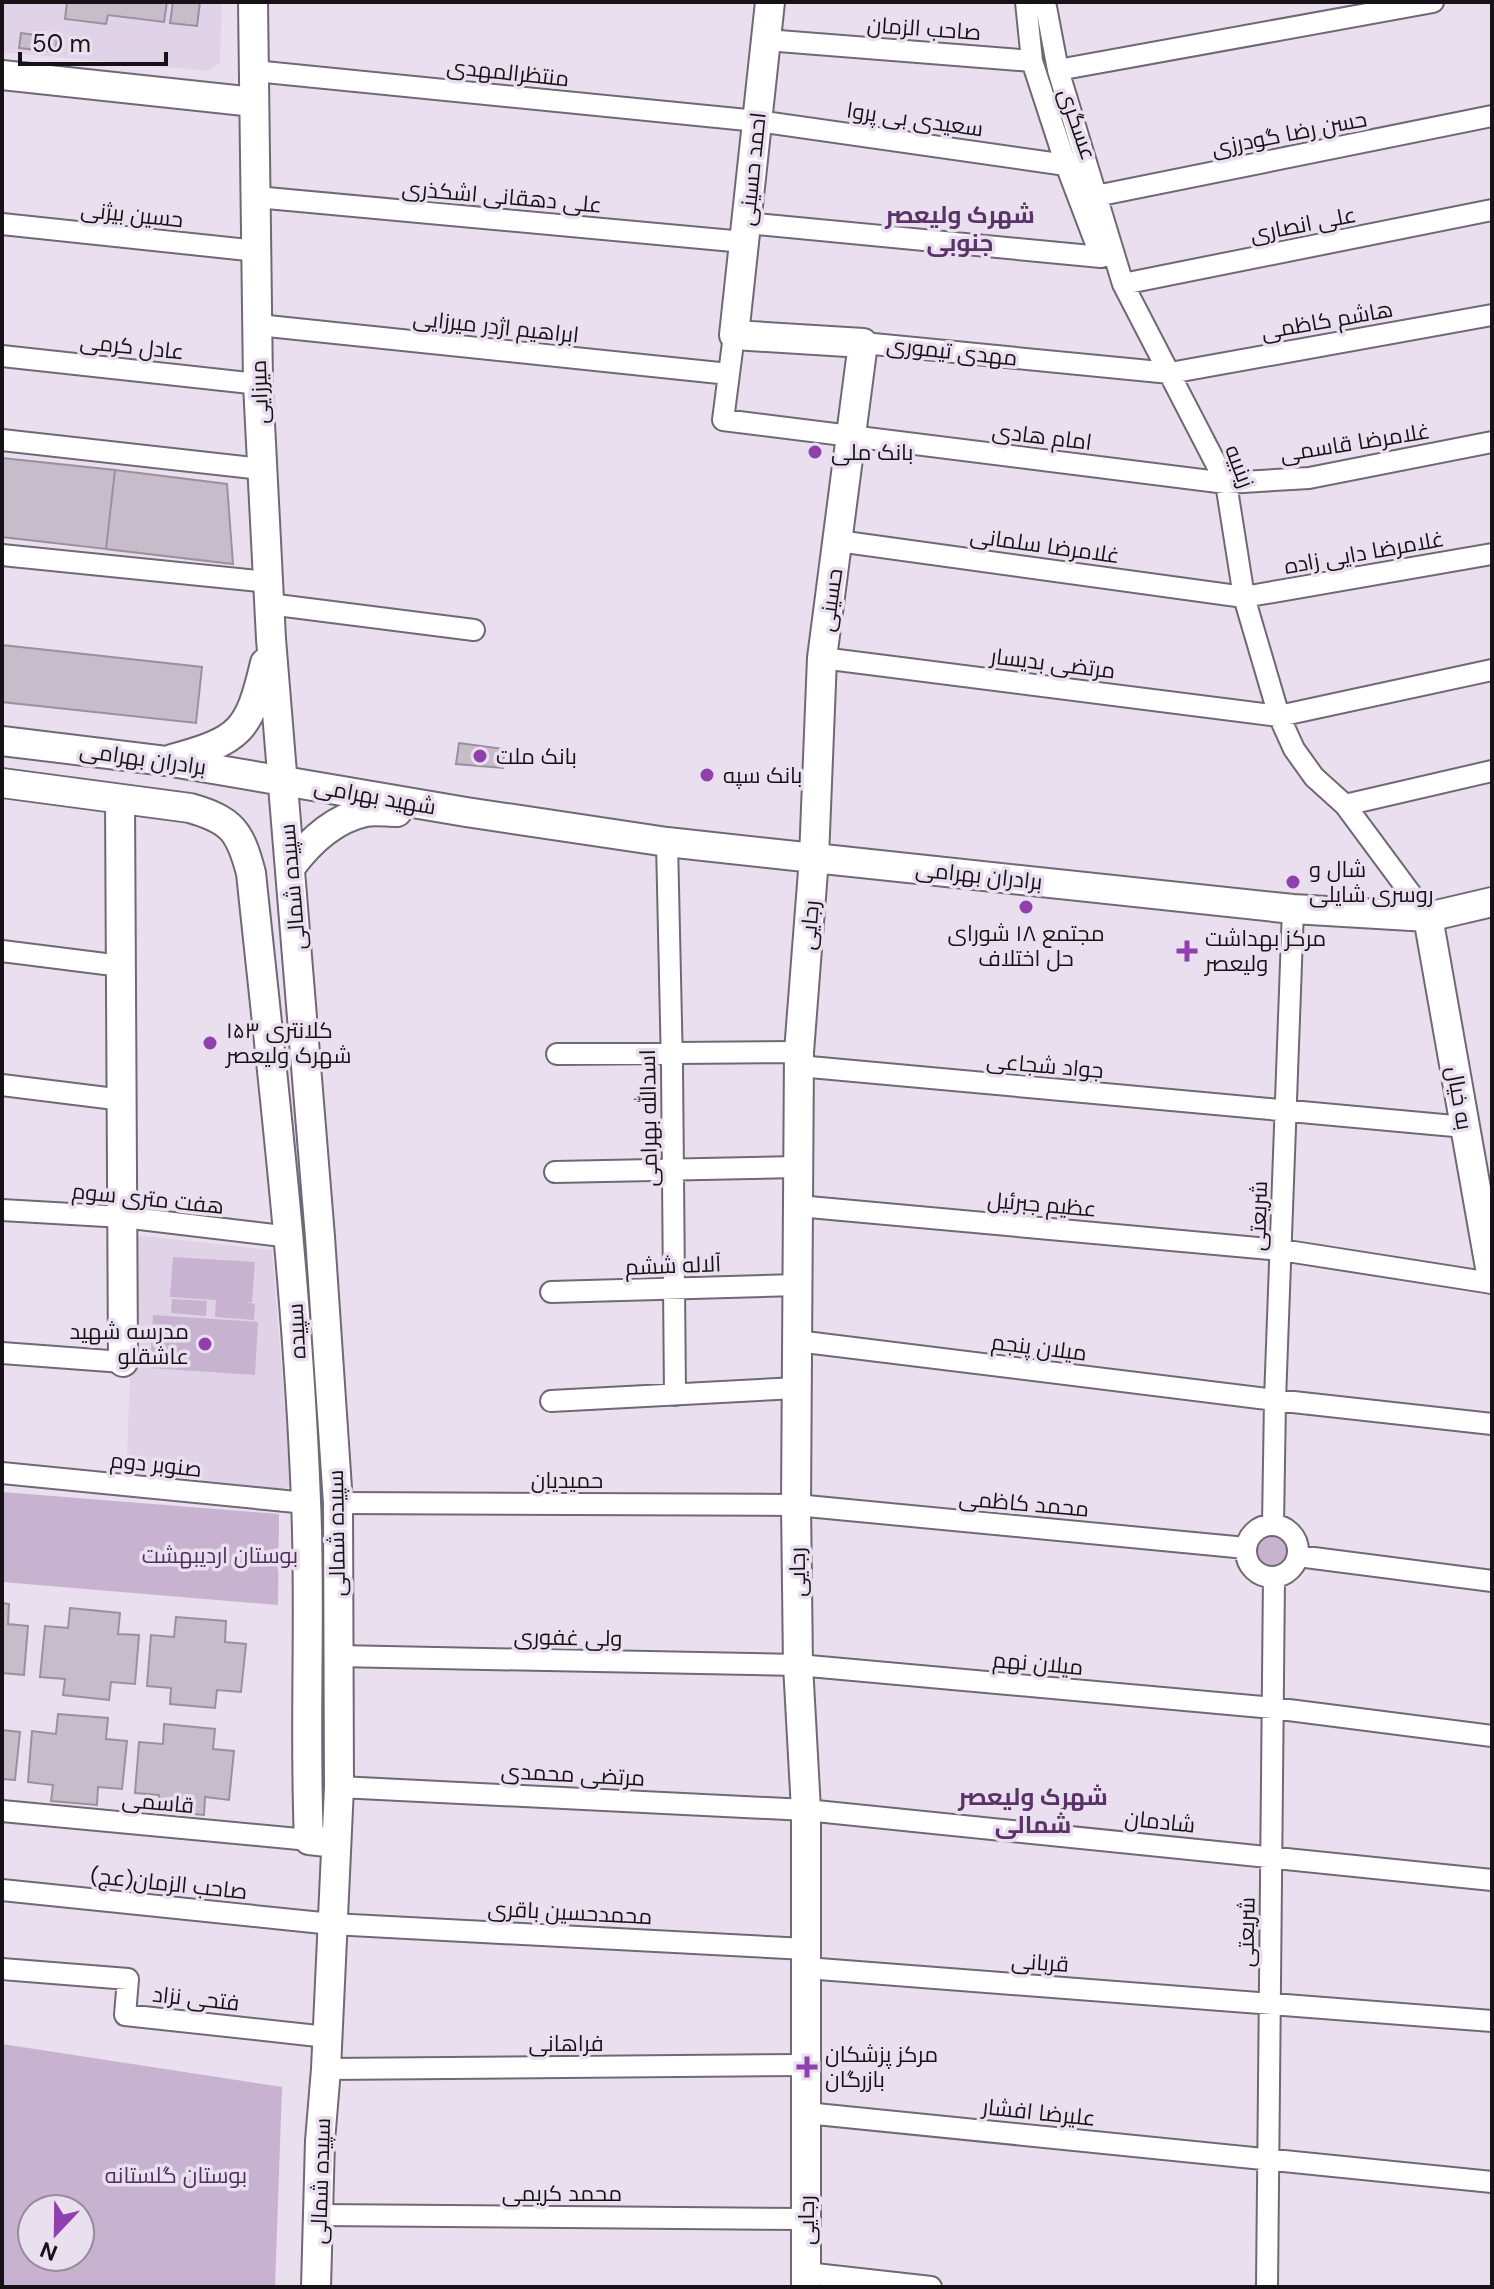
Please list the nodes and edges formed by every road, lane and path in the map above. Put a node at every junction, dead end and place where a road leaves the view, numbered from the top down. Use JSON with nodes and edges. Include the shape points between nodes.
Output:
{"nodes":[{"id":1,"x":253,"y":2,"type":"edge"},
{"id":2,"x":770,"y":2,"type":"edge"},
{"id":3,"x":1433,"y":2,"type":"edge"},
{"id":4,"x":1036,"y":4,"type":"edge"},
{"id":5,"x":766,"y":40,"type":"junction"},
{"id":6,"x":1032,"y":61,"type":"junction"},
{"id":7,"x":1058,"y":70,"type":"junction"},
{"id":8,"x":254,"y":71,"type":"junction"},
{"id":9,"x":2,"y":75,"type":"edge"},
{"id":10,"x":254,"y":102,"type":"junction"},
{"id":11,"x":1492,"y":116,"type":"edge"},
{"id":12,"x":757,"y":121,"type":"junction"},
{"id":13,"x":1066,"y":165,"type":"junction"},
{"id":14,"x":1096,"y":196,"type":"junction"},
{"id":15,"x":256,"y":197,"type":"junction"},
{"id":16,"x":1492,"y":210,"type":"edge"},
{"id":17,"x":2,"y":224,"type":"edge"},
{"id":18,"x":745,"y":232,"type":"junction"},
{"id":19,"x":257,"y":251,"type":"junction"},
{"id":20,"x":1101,"y":257,"type":"joint"},
{"id":21,"x":1123,"y":284,"type":"junction"},
{"id":22,"x":1492,"y":315,"type":"edge"},
{"id":23,"x":258,"y":325,"type":"junction"},
{"id":24,"x":734,"y":335,"type":"junction"},
{"id":25,"x":863,"y":343,"type":"junction"},
{"id":26,"x":2,"y":356,"type":"edge"},
{"id":27,"x":1170,"y":373,"type":"junction"},
{"id":28,"x":729,"y":374,"type":"junction"},
{"id":29,"x":258,"y":384,"type":"junction"},
{"id":30,"x":853,"y":436,"type":"junction"},
{"id":31,"x":2,"y":440,"type":"edge"},
{"id":32,"x":1492,"y":442,"type":"edge"},
{"id":33,"x":262,"y":469,"type":"junction"},
{"id":34,"x":1226,"y":483,"type":"junction"},
{"id":35,"x":838,"y":541,"type":"junction"},
{"id":36,"x":1492,"y":554,"type":"edge"},
{"id":37,"x":2,"y":555,"type":"edge"},
{"id":38,"x":269,"y":593,"type":"junction"},
{"id":39,"x":1244,"y":597,"type":"junction"},
{"id":40,"x":474,"y":630,"type":"dead end"},
{"id":41,"x":271,"y":639,"type":"junction"},
{"id":42,"x":822,"y":658,"type":"junction"},
{"id":43,"x":1492,"y":670,"type":"edge"},
{"id":44,"x":1279,"y":716,"type":"junction"},
{"id":45,"x":2,"y":741,"type":"edge"},
{"id":46,"x":156,"y":759,"type":"junction"},
{"id":47,"x":1492,"y":771,"type":"edge"},
{"id":48,"x":284,"y":781,"type":"junction"},
{"id":49,"x":2,"y":783,"type":"edge"},
{"id":50,"x":127,"y":799,"type":"junction"},
{"id":51,"x":1345,"y":805,"type":"junction"},
{"id":52,"x":466,"y":812,"type":"junction"},
{"id":53,"x":234,"y":828,"type":"joint"},
{"id":54,"x":667,"y":842,"type":"junction"},
{"id":55,"x":814,"y":858,"type":"junction"},
{"id":56,"x":290,"y":868,"type":"junction"},
{"id":57,"x":1492,"y":902,"type":"edge"},
{"id":58,"x":1293,"y":909,"type":"junction"},
{"id":59,"x":1428,"y":917,"type":"junction"},
{"id":60,"x":2,"y":951,"type":"edge"},
{"id":61,"x":121,"y":966,"type":"junction"},
{"id":62,"x":672,"y":1053,"type":"junction"},
{"id":63,"x":557,"y":1054,"type":"dead end"},
{"id":64,"x":799,"y":1059,"type":"junction"},
{"id":65,"x":2,"y":1085,"type":"edge"},
{"id":66,"x":123,"y":1100,"type":"junction"},
{"id":67,"x":1286,"y":1112,"type":"junction"},
{"id":68,"x":1465,"y":1127,"type":"junction"},
{"id":69,"x":314,"y":1161,"type":"junction"},
{"id":70,"x":282,"y":1163,"type":"junction"},
{"id":71,"x":798,"y":1167,"type":"junction"},
{"id":72,"x":673,"y":1169,"type":"junction"},
{"id":73,"x":555,"y":1172,"type":"dead end"},
{"id":74,"x":798,"y":1206,"type":"junction"},
{"id":75,"x":2,"y":1210,"type":"edge"},
{"id":76,"x":123,"y":1217,"type":"junction"},
{"id":77,"x":290,"y":1237,"type":"junction"},
{"id":78,"x":1488,"y":1238,"type":"edge"},
{"id":79,"x":1281,"y":1250,"type":"junction"},
{"id":80,"x":1492,"y":1281,"type":"edge"},
{"id":81,"x":797,"y":1285,"type":"junction"},
{"id":82,"x":674,"y":1290,"type":"junction"},
{"id":83,"x":551,"y":1292,"type":"dead end"},
{"id":84,"x":797,"y":1341,"type":"junction"},
{"id":85,"x":2,"y":1353,"type":"edge"},
{"id":86,"x":123,"y":1362,"type":"joint"},
{"id":87,"x":298,"y":1377,"type":"junction"},
{"id":88,"x":329,"y":1377,"type":"junction"},
{"id":89,"x":797,"y":1388,"type":"junction"},
{"id":90,"x":675,"y":1395,"type":"junction"},
{"id":91,"x":1275,"y":1400,"type":"junction"},
{"id":92,"x":551,"y":1401,"type":"dead end"},
{"id":93,"x":1492,"y":1424,"type":"edge"},
{"id":94,"x":2,"y":1473,"type":"edge"},
{"id":95,"x":306,"y":1503,"type":"junction"},
{"id":96,"x":338,"y":1503,"type":"junction"},
{"id":97,"x":796,"y":1505,"type":"junction"},
{"id":98,"x":1273,"y":1525,"type":"junction"},
{"id":99,"x":1246,"y":1548,"type":"junction"},
{"id":100,"x":1298,"y":1556,"type":"junction"},
{"id":101,"x":1274,"y":1577,"type":"junction"},
{"id":102,"x":1492,"y":1581,"type":"edge"},
{"id":103,"x":337,"y":1656,"type":"junction"},
{"id":104,"x":798,"y":1665,"type":"junction"},
{"id":105,"x":1273,"y":1708,"type":"junction"},
{"id":106,"x":1492,"y":1736,"type":"edge"},
{"id":107,"x":339,"y":1787,"type":"junction"},
{"id":108,"x":806,"y":1810,"type":"junction"},
{"id":109,"x":2,"y":1811,"type":"edge"},
{"id":110,"x":322,"y":1842,"type":"junction"},
{"id":111,"x":1271,"y":1857,"type":"junction"},
{"id":112,"x":1492,"y":1880,"type":"edge"},
{"id":113,"x":2,"y":1890,"type":"edge"},
{"id":114,"x":332,"y":1924,"type":"junction"},
{"id":115,"x":806,"y":1958,"type":"junction"},
{"id":116,"x":2,"y":1969,"type":"edge"},
{"id":117,"x":1270,"y":2004,"type":"junction"},
{"id":118,"x":1492,"y":2021,"type":"edge"},
{"id":119,"x":327,"y":2037,"type":"junction"},
{"id":120,"x":806,"y":2065,"type":"junction"},
{"id":121,"x":326,"y":2069,"type":"junction"},
{"id":122,"x":806,"y":2113,"type":"junction"},
{"id":123,"x":1268,"y":2159,"type":"junction"},
{"id":124,"x":1492,"y":2182,"type":"edge"},
{"id":125,"x":318,"y":2215,"type":"junction"},
{"id":126,"x":806,"y":2219,"type":"junction"},
{"id":127,"x":806,"y":2280,"type":"edge"},
{"id":128,"x":316,"y":2287,"type":"edge"},
{"id":129,"x":931,"y":2287,"type":"edge"},
{"id":130,"x":1267,"y":2287,"type":"edge"}],
"edges":[{"from":1,"to":8,"type":"main road","name":"میرزایی"},
{"from":2,"to":5,"type":"main road","name":"احمد حسینی"},
{"from":3,"to":7,"type":"street"},
{"from":4,"to":6,"type":"street","name":"عسگری"},
{"from":4,"to":7,"type":"street","name":"زینبیه"},
{"from":5,"to":6,"type":"street","name":"صاحب الزمان"},
{"from":5,"to":12,"type":"main road","name":"احمد حسینی"},
{"from":6,"to":13,"type":"street","name":"عسگری"},
{"from":7,"to":14,"type":"street","name":"زینبیه"},
{"from":8,"to":10,"type":"main road","name":"میرزایی"},
{"from":8,"to":12,"type":"street","name":"منتظرالمهدی"},
{"from":9,"to":10,"type":"main road"},
{"from":10,"to":15,"type":"main road","name":"میرزایی"},
{"from":11,"to":14,"type":"street","name":"حسن رضا گودرزی"},
{"from":12,"to":13,"type":"street","name":"سعیدی بی پروا"},
{"from":12,"to":18,"type":"main road","name":"احمد حسینی"},
{"from":13,"to":20,"type":"street","name":"عسگری"},
{"from":14,"to":21,"type":"street","name":"زینبیه"},
{"from":15,"to":18,"type":"street","name":"علی دهقانی اشکذری"},
{"from":15,"to":19,"type":"main road","name":"میرزایی"},
{"from":16,"to":21,"type":"street","name":"علی انصاری"},
{"from":17,"to":19,"type":"street","name":"حسین بیژنی"},
{"from":18,"to":20,"type":"street","name":"علی دهقانی اشکذری"},
{"from":18,"to":24,"type":"main road","name":"احمد حسینی"},
{"from":19,"to":23,"type":"main road","name":"میرزایی"},
{"from":21,"to":27,"type":"street","name":"زینبیه"},
{"from":22,"to":27,"type":"street","name":"هاشم کاظمی"},
{"from":23,"to":28,"type":"street","name":"ابراهیم اژدر میرزایی"},
{"from":23,"to":29,"type":"main road","name":"میرزایی"},
{"from":24,"to":25,"type":"main road","name":"مهدی تیموری"},
{"from":24,"to":28,"type":"street"},
{"from":25,"to":27,"type":"street","name":"مهدی تیموری"},
{"from":25,"to":30,"type":"main road","name":"حسینی"},
{"from":26,"to":29,"type":"street","name":"عادل کرمی"},
{"from":27,"to":34,"type":"street","name":"زینبیه"},
{"from":28,"to":30,"type":"street","via":[[723,420]]},
{"from":29,"to":33,"type":"main road","name":"میرزایی"},
{"from":30,"to":34,"type":"street","name":"امام هادی"},
{"from":30,"to":35,"type":"main road","name":"حسینی"},
{"from":31,"to":33,"type":"street"},
{"from":32,"to":34,"type":"street","name":"غلامرضا قاسمی","via":[[1309,478]]},
{"from":33,"to":38,"type":"main road","name":"میرزایی"},
{"from":34,"to":39,"type":"street","name":"زینبیه"},
{"from":35,"to":39,"type":"street","name":"غلامرضا سلمانی"},
{"from":35,"to":42,"type":"main road","name":"حسینی"},
{"from":36,"to":39,"type":"street","name":"غلامرضا دایی زاده"},
{"from":37,"to":38,"type":"street"},
{"from":38,"to":40,"type":"street"},
{"from":38,"to":41,"type":"main road","name":"میرزایی"},
{"from":39,"to":44,"type":"street","name":"زینبیه"},
{"from":41,"to":46,"type":"main road","via":[[246,723],[214,745]]},
{"from":41,"to":48,"type":"main road","name":"میرزایی"},
{"from":42,"to":44,"type":"street","name":"مرتضی بدیسار"},
{"from":42,"to":55,"type":"main road","name":"حسینی"},
{"from":43,"to":44,"type":"street","name":"مرتضی بدیسار"},
{"from":44,"to":51,"type":"street","name":"زینبیه","via":[[1314,777]]},
{"from":45,"to":46,"type":"main road","name":"برادران بهرامی"},
{"from":46,"to":48,"type":"main road","name":"برادران بهرامی"},
{"from":46,"to":50,"type":"main road","via":[[166,777],[153,790]]},
{"from":47,"to":51,"type":"street"},
{"from":48,"to":52,"type":"main road","name":"شهید بهرامی"},
{"from":48,"to":56,"type":"main road","name":"سپیده شمالی"},
{"from":49,"to":50,"type":"main road","name":"برادران بهرامی"},
{"from":50,"to":53,"type":"main road","name":"برادران بهرامی","via":[[202,811]]},
{"from":50,"to":61,"type":"main road"},
{"from":51,"to":59,"type":"street","name":"زینبیه"},
{"from":52,"to":54,"type":"main road","name":"برادران بهرامی"},
{"from":52,"to":56,"type":"main road","via":[[366,812],[333,825],[307,845]]},
{"from":53,"to":70,"type":"main road","name":"سپیده","via":[[251,873]]},
{"from":54,"to":55,"type":"main road","name":"برادران بهرامی"},
{"from":54,"to":62,"type":"street","name":"اسدالله بهرامی"},
{"from":55,"to":58,"type":"main road","name":"برادران بهرامی"},
{"from":55,"to":64,"type":"main road","name":"رجایی"},
{"from":56,"to":69,"type":"main road","name":"سپیده شمالی"},
{"from":57,"to":59,"type":"main road","name":"برادران بهرامی"},
{"from":58,"to":59,"type":"main road","name":"برادران بهرامی"},
{"from":58,"to":67,"type":"street","name":"شریعتی"},
{"from":59,"to":68,"type":"main road","name":"به خیال"},
{"from":60,"to":61,"type":"street"},
{"from":61,"to":66,"type":"main road"},
{"from":62,"to":63,"type":"street","name":"جواد شجاعی"},
{"from":62,"to":64,"type":"street","name":"جواد شجاعی"},
{"from":62,"to":72,"type":"street","name":"اسدالله بهرامی"},
{"from":64,"to":67,"type":"street","name":"جواد شجاعی"},
{"from":64,"to":71,"type":"main road","name":"رجایی"},
{"from":65,"to":66,"type":"street"},
{"from":66,"to":76,"type":"main road"},
{"from":67,"to":68,"type":"street","name":"جواد شجاعی"},
{"from":67,"to":79,"type":"street","name":"شریعتی"},
{"from":68,"to":78,"type":"main road","name":"به خیال"},
{"from":69,"to":70,"type":"main road"},
{"from":69,"to":88,"type":"main road","name":"سپیده شمالی"},
{"from":70,"to":77,"type":"main road","name":"سپیده"},
{"from":71,"to":72,"type":"street"},
{"from":71,"to":74,"type":"main road","name":"رجایی"},
{"from":72,"to":73,"type":"street"},
{"from":72,"to":82,"type":"street","name":"اسدالله بهرامی"},
{"from":74,"to":79,"type":"street","name":"عظیم جبرئیل"},
{"from":74,"to":81,"type":"main road","name":"رجایی"},
{"from":75,"to":76,"type":"street","name":"هفت متری سوم"},
{"from":76,"to":77,"type":"street","name":"هفت متری سوم"},
{"from":76,"to":86,"type":"main road"},
{"from":77,"to":87,"type":"main road","name":"سپیده"},
{"from":78,"to":80,"type":"main road","name":"به خیال"},
{"from":79,"to":80,"type":"street","name":"عظیم جبرئیل"},
{"from":79,"to":91,"type":"street","name":"شریعتی"},
{"from":81,"to":82,"type":"street","name":"آلاله ششم"},
{"from":81,"to":84,"type":"main road","name":"رجایی"},
{"from":82,"to":83,"type":"street","name":"آلاله ششم"},
{"from":82,"to":90,"type":"street","name":"اسدالله بهرامی"},
{"from":84,"to":89,"type":"main road","name":"رجایی"},
{"from":84,"to":91,"type":"street","name":"میلان پنجم"},
{"from":85,"to":86,"type":"street"},
{"from":87,"to":88,"type":"main road"},
{"from":87,"to":95,"type":"main road","name":"سپیده"},
{"from":88,"to":96,"type":"main road","name":"سپیده شمالی"},
{"from":89,"to":90,"type":"street"},
{"from":89,"to":97,"type":"main road","name":"رجایی"},
{"from":90,"to":92,"type":"street"},
{"from":91,"to":93,"type":"street","name":"میلان پنجم"},
{"from":91,"to":98,"type":"street","name":"شریعتی"},
{"from":94,"to":95,"type":"street","name":"صنوبر دوم"},
{"from":95,"to":110,"type":"main road","name":"سپیده","via":[[306,1782]]},
{"from":96,"to":97,"type":"street","name":"حمیدیان"},
{"from":96,"to":103,"type":"main road","name":"سپیده شمالی"},
{"from":97,"to":99,"type":"street","name":"محمد کاظمی"},
{"from":97,"to":104,"type":"main road","name":"رجایی"},
{"from":98,"to":99,"type":"street","via":[[1253,1534]]},
{"from":98,"to":100,"type":"street","via":[[1290,1532]]},
{"from":99,"to":101,"type":"street","via":[[1250,1565]]},
{"from":100,"to":101,"type":"street","via":[[1290,1571]]},
{"from":100,"to":102,"type":"street"},
{"from":101,"to":105,"type":"street","name":"شریعتی"},
{"from":103,"to":104,"type":"street","name":"ولی غفوری"},
{"from":103,"to":107,"type":"main road","name":"سپیده شمالی"},
{"from":104,"to":105,"type":"street","name":"میلان نهم"},
{"from":104,"to":108,"type":"main road","name":"رجایی"},
{"from":105,"to":106,"type":"street","name":"میلان نهم"},
{"from":105,"to":111,"type":"street","name":"شریعتی"},
{"from":107,"to":108,"type":"street","name":"مرتضی محمدی"},
{"from":107,"to":110,"type":"main road","name":"سپیده شمالی"},
{"from":108,"to":111,"type":"street","name":"شادمان"},
{"from":108,"to":115,"type":"main road","name":"رجایی"},
{"from":109,"to":110,"type":"street","name":"قاسمی"},
{"from":110,"to":114,"type":"main road","name":"سپیده شمالی"},
{"from":111,"to":112,"type":"street","name":"شادمان"},
{"from":111,"to":117,"type":"street","name":"شریعتی"},
{"from":113,"to":114,"type":"street","name":"صاحب الزمان(عج)"},
{"from":114,"to":115,"type":"street","name":"محمدحسین باقری"},
{"from":114,"to":119,"type":"main road","name":"سپیده شمالی"},
{"from":115,"to":117,"type":"street","name":"قربانی"},
{"from":115,"to":120,"type":"main road","name":"رجایی"},
{"from":116,"to":119,"type":"street","name":"فتحی نزاد","via":[[128,1979],[125,2015]]},
{"from":117,"to":118,"type":"street","name":"قربانی"},
{"from":117,"to":123,"type":"street","name":"شریعتی"},
{"from":119,"to":121,"type":"main road","name":"سپیده شمالی"},
{"from":120,"to":121,"type":"street","name":"فراهانی"},
{"from":120,"to":122,"type":"main road","name":"رجایی"},
{"from":121,"to":125,"type":"main road","name":"سپیده شمالی"},
{"from":122,"to":123,"type":"street","name":"علیرضا افشار"},
{"from":122,"to":126,"type":"main road","name":"رجایی"},
{"from":123,"to":124,"type":"street","name":"علیرضا افشار"},
{"from":123,"to":130,"type":"street","name":"شریعتی"},
{"from":125,"to":126,"type":"street","name":"محمد کریمی"},
{"from":125,"to":128,"type":"main road","name":"سپیده شمالی"},
{"from":126,"to":127,"type":"main road","name":"رجایی"},
{"from":127,"to":129,"type":"street"}]}
